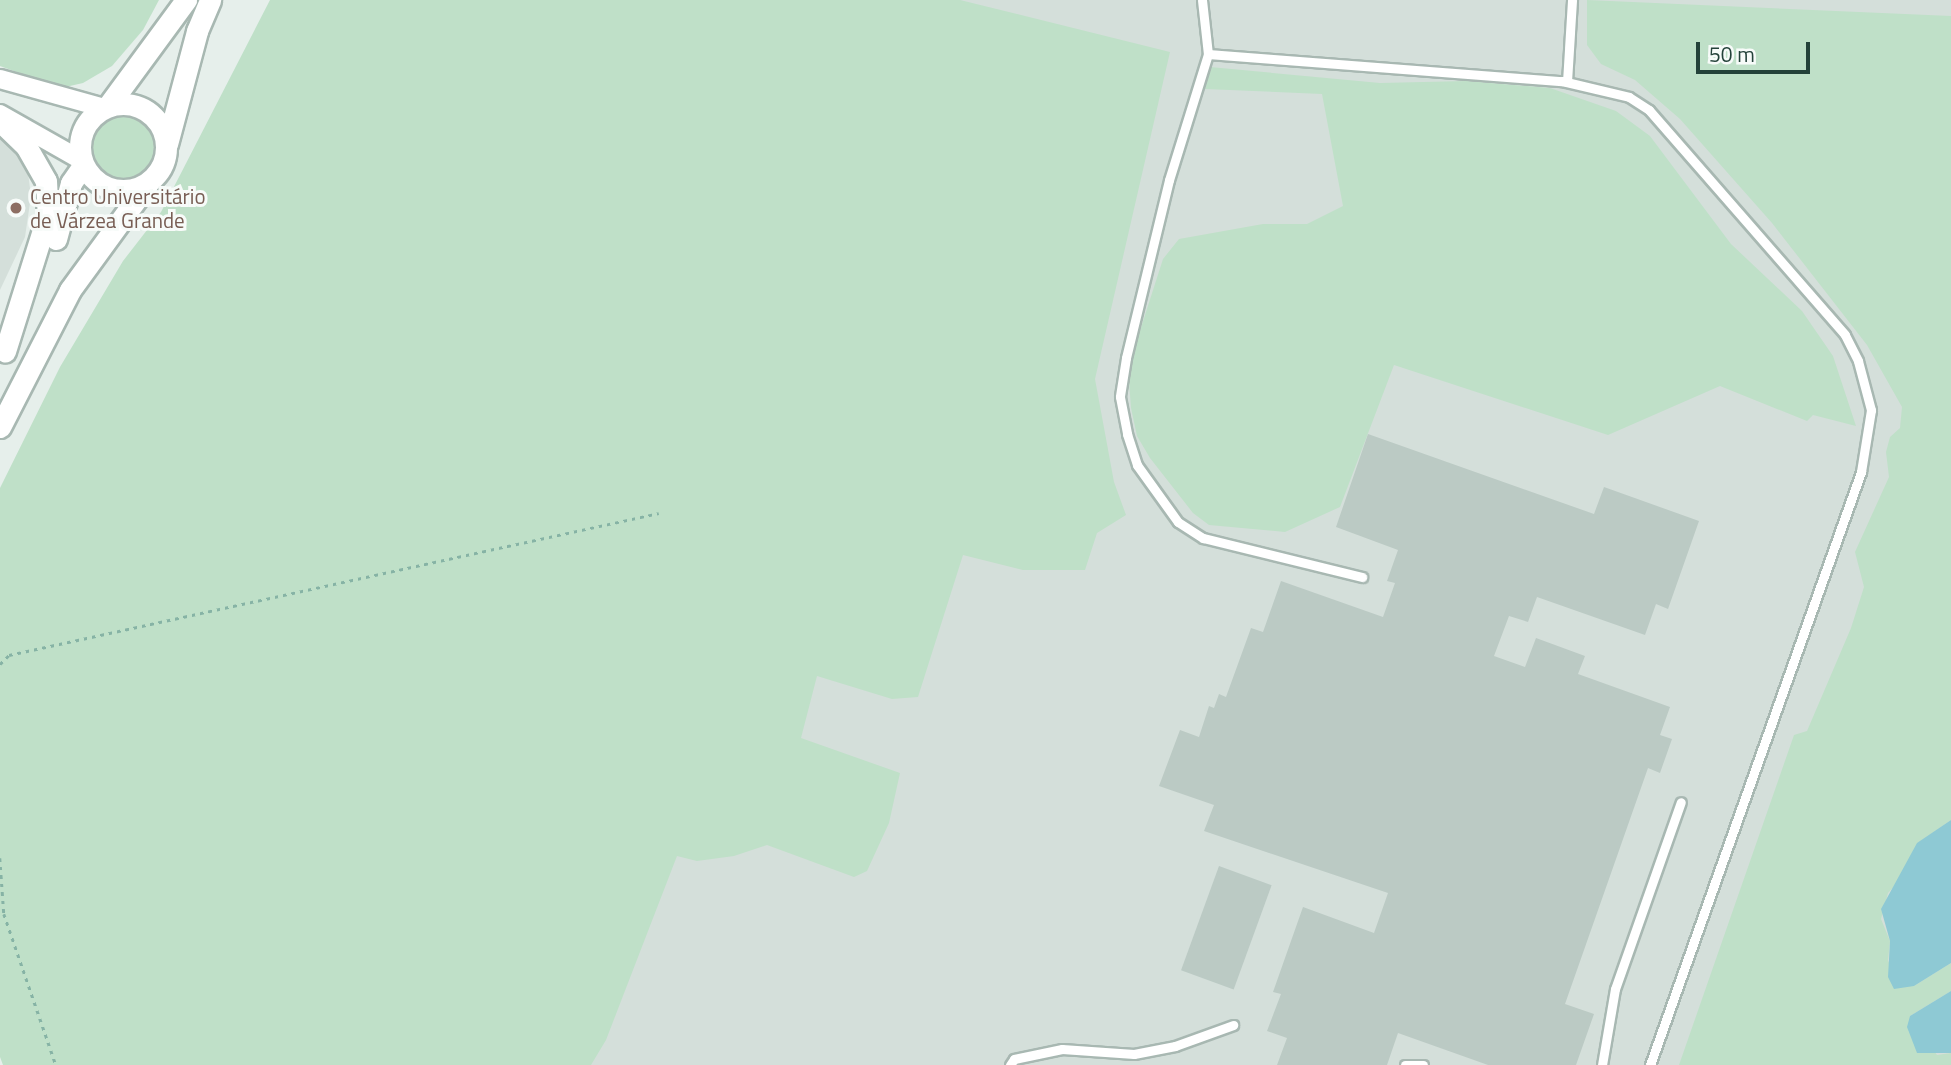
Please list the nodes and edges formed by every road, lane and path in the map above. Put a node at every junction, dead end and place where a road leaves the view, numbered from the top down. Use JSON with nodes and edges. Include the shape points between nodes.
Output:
{"nodes":[{"id":1,"x":186,"y":0,"type":"edge"},
{"id":2,"x":210,"y":0,"type":"edge"},
{"id":3,"x":1202,"y":0,"type":"edge"},
{"id":4,"x":1572,"y":0,"type":"edge"},
{"id":5,"x":1208,"y":54,"type":"junction"},
{"id":6,"x":0,"y":79,"type":"edge"},
{"id":7,"x":1567,"y":82,"type":"junction"},
{"id":8,"x":106,"y":107,"type":"junction"},
{"id":9,"x":0,"y":114,"type":"edge"},
{"id":10,"x":0,"y":121,"type":"edge"},
{"id":11,"x":166,"y":146,"type":"junction"},
{"id":12,"x":82,"y":163,"type":"junction"},
{"id":13,"x":148,"y":183,"type":"junction"},
{"id":14,"x":3,"y":356,"type":"edge"},
{"id":15,"x":0,"y":427,"type":"edge"},
{"id":16,"x":659,"y":513,"type":"dead end"},
{"id":17,"x":1362,"y":577,"type":"dead end"},
{"id":18,"x":0,"y":664,"type":"edge"},
{"id":19,"x":1681,"y":802,"type":"dead end"},
{"id":20,"x":0,"y":858,"type":"edge"},
{"id":21,"x":1233,"y":1025,"type":"dead end"},
{"id":22,"x":56,"y":1065,"type":"edge"},
{"id":23,"x":1010,"y":1065,"type":"edge"},
{"id":24,"x":1405,"y":1065,"type":"edge"},
{"id":25,"x":1423,"y":1065,"type":"edge"},
{"id":26,"x":1602,"y":1065,"type":"edge"},
{"id":27,"x":1650,"y":1065,"type":"edge"}],
"edges":[{"from":1,"to":8,"type":"main road"},
{"from":2,"to":11,"type":"main road","via":[[197,30]]},
{"from":3,"to":5,"type":"lane"},
{"from":4,"to":7,"type":"lane"},
{"from":5,"to":7,"type":"lane"},
{"from":5,"to":17,"type":"lane","via":[[1169,180],[1126,358],[1120,397],[1127,435],[1137,466],[1178,522],[1202,538]]},
{"from":6,"to":8,"type":"street"},
{"from":7,"to":27,"type":"lane","via":[[1629,97],[1649,110],[1845,335],[1869,388],[1871,410],[1861,472]]},
{"from":8,"to":11,"type":"main road","via":[[121,103],[147,111],[164,132]]},
{"from":8,"to":12,"type":"main road","via":[[86,124]]},
{"from":9,"to":12,"type":"street"},
{"from":10,"to":14,"type":"main road","via":[[26,146],[46,181],[48,214]]},
{"from":11,"to":13,"type":"main road","via":[[159,172]]},
{"from":12,"to":13,"type":"main road","via":[[98,183],[119,191]]},
{"from":12,"to":14,"type":"main road","via":[[71,183],[51,252]]},
{"from":13,"to":15,"type":"main road","via":[[70,290]]},
{"from":16,"to":18,"type":"path","via":[[9,655]]},
{"from":19,"to":26,"type":"lane","via":[[1615,989]]},
{"from":20,"to":22,"type":"path","via":[[4,914]]},
{"from":21,"to":23,"type":"lane","via":[[1175,1046],[1134,1054],[1062,1049],[1014,1059]]},
{"from":24,"to":25,"type":"lane"}]}
